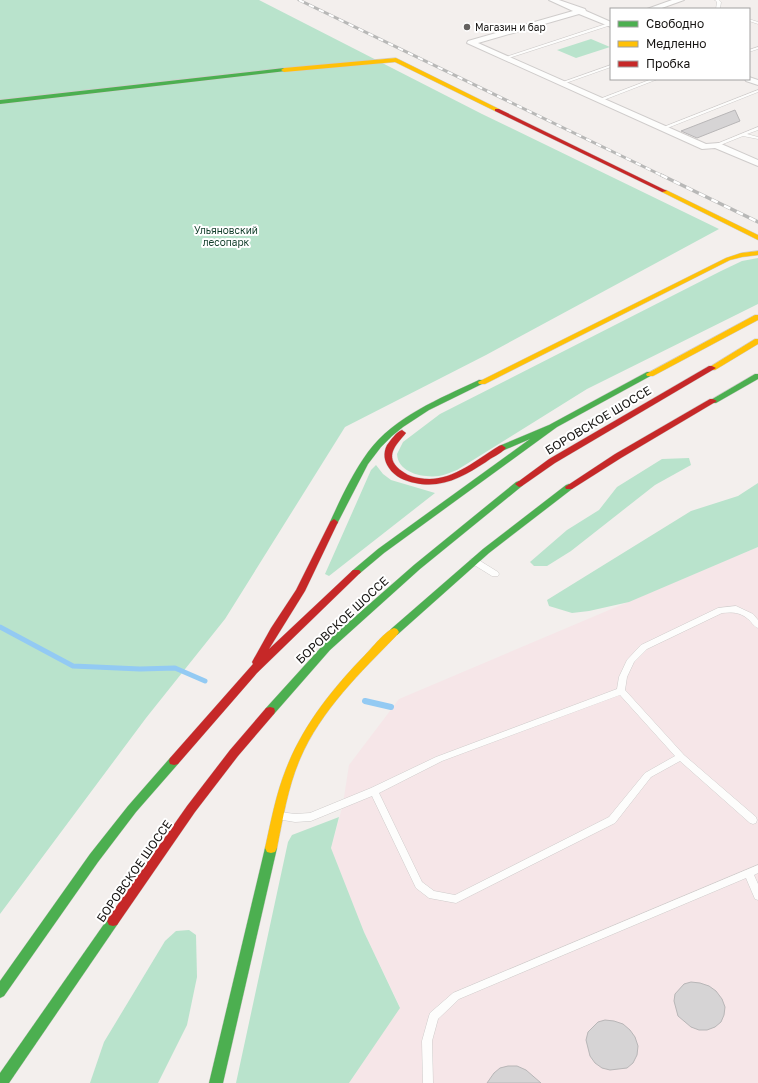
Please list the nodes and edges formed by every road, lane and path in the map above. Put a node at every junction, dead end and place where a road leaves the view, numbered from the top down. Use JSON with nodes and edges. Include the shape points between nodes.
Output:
{"nodes":[{"id":1,"x":552,"y":0,"type":"edge"},
{"id":2,"x":680,"y":0,"type":"edge"},
{"id":3,"x":654,"y":8,"type":"edge"},
{"id":4,"x":582,"y":11,"type":"junction"},
{"id":5,"x":609,"y":23,"type":"edge"},
{"id":6,"x":505,"y":58,"type":"junction"},
{"id":7,"x":610,"y":66,"type":"edge"},
{"id":8,"x":653,"y":80,"type":"edge"},
{"id":9,"x":562,"y":83,"type":"junction"},
{"id":10,"x":758,"y":92,"type":"edge"},
{"id":11,"x":598,"y":100,"type":"junction"},
{"id":12,"x":0,"y":102,"type":"edge"},
{"id":13,"x":662,"y":128,"type":"junction"},
{"id":14,"x":758,"y":128,"type":"edge"},
{"id":15,"x":742,"y":134,"type":"junction"},
{"id":16,"x":758,"y":138,"type":"edge"},
{"id":17,"x":716,"y":145,"type":"junction"},
{"id":18,"x":758,"y":163,"type":"edge"},
{"id":19,"x":758,"y":238,"type":"edge"},
{"id":20,"x":758,"y":253,"type":"edge"},
{"id":21,"x":758,"y":317,"type":"edge"},
{"id":22,"x":758,"y":341,"type":"edge"},
{"id":23,"x":758,"y":376,"type":"edge"},
{"id":24,"x":427,"y":410,"type":"junction"},
{"id":25,"x":554,"y":425,"type":"junction"},
{"id":26,"x":474,"y":561,"type":"junction"},
{"id":27,"x":495,"y":574,"type":"dead end"},
{"id":28,"x":758,"y":625,"type":"edge"},
{"id":29,"x":253,"y":670,"type":"junction"},
{"id":30,"x":621,"y":691,"type":"junction"},
{"id":31,"x":681,"y":757,"type":"junction"},
{"id":32,"x":374,"y":791,"type":"junction"},
{"id":33,"x":278,"y":816,"type":"junction"},
{"id":34,"x":753,"y":820,"type":"dead end"},
{"id":35,"x":758,"y":869,"type":"edge"},
{"id":36,"x":749,"y":873,"type":"junction"},
{"id":37,"x":758,"y":896,"type":"edge"},
{"id":38,"x":0,"y":992,"type":"edge"},
{"id":39,"x":1,"y":1083,"type":"edge"},
{"id":40,"x":216,"y":1083,"type":"edge"},
{"id":41,"x":428,"y":1083,"type":"edge"}],
"edges":[{"from":1,"to":4,"type":"street"},
{"from":2,"to":3,"type":"street"},
{"from":4,"to":5,"type":"street"},
{"from":4,"to":6,"type":"street","via":[[471,42]]},
{"from":5,"to":6,"type":"lane"},
{"from":6,"to":9,"type":"street"},
{"from":7,"to":9,"type":"lane"},
{"from":8,"to":11,"type":"lane"},
{"from":9,"to":11,"type":"street"},
{"from":10,"to":13,"type":"lane"},
{"from":11,"to":13,"type":"street"},
{"from":12,"to":19,"type":"street","via":[[325,65],[396,60]]},
{"from":13,"to":17,"type":"street","via":[[705,148]]},
{"from":14,"to":15,"type":"lane"},
{"from":15,"to":16,"type":"lane"},
{"from":15,"to":17,"type":"lane"},
{"from":17,"to":18,"type":"street"},
{"from":20,"to":24,"type":"street","via":[[728,259]]},
{"from":21,"to":25,"type":"street","name":"БОРОВСКОЕ ШОССЕ"},
{"from":22,"to":39,"type":"street","name":"БОРОВСКОЕ ШОССЕ","via":[[552,460],[417,567],[327,647],[248,736],[191,808]]},
{"from":23,"to":26,"type":"street","via":[[571,486]]},
{"from":24,"to":25,"type":"street","via":[[392,444],[388,454],[390,464],[400,474],[425,481],[438,482],[450,479],[489,455]]},
{"from":24,"to":29,"type":"street","via":[[397,428],[368,458],[352,483],[300,591]]},
{"from":25,"to":29,"type":"street","name":"БОРОВСКОЕ ШОССЕ","via":[[381,551]]},
{"from":26,"to":27,"type":"lane"},
{"from":26,"to":33,"type":"street","via":[[388,636],[341,688],[302,744],[292,766]]},
{"from":28,"to":30,"type":"lane","via":[[750,616],[736,610],[721,610],[644,647],[631,660],[623,677]]},
{"from":29,"to":38,"type":"street","name":"БОРОВСКОЕ ШОССЕ","via":[[132,809],[94,858]]},
{"from":30,"to":31,"type":"lane"},
{"from":30,"to":32,"type":"lane","via":[[439,759]]},
{"from":31,"to":32,"type":"lane","via":[[648,775],[612,820],[456,899],[432,895],[419,885]]},
{"from":31,"to":34,"type":"lane"},
{"from":32,"to":33,"type":"lane","via":[[312,817]]},
{"from":33,"to":40,"type":"street"},
{"from":35,"to":36,"type":"lane"},
{"from":36,"to":37,"type":"lane"},
{"from":36,"to":41,"type":"lane","via":[[456,996],[434,1016],[427,1041]]}]}
